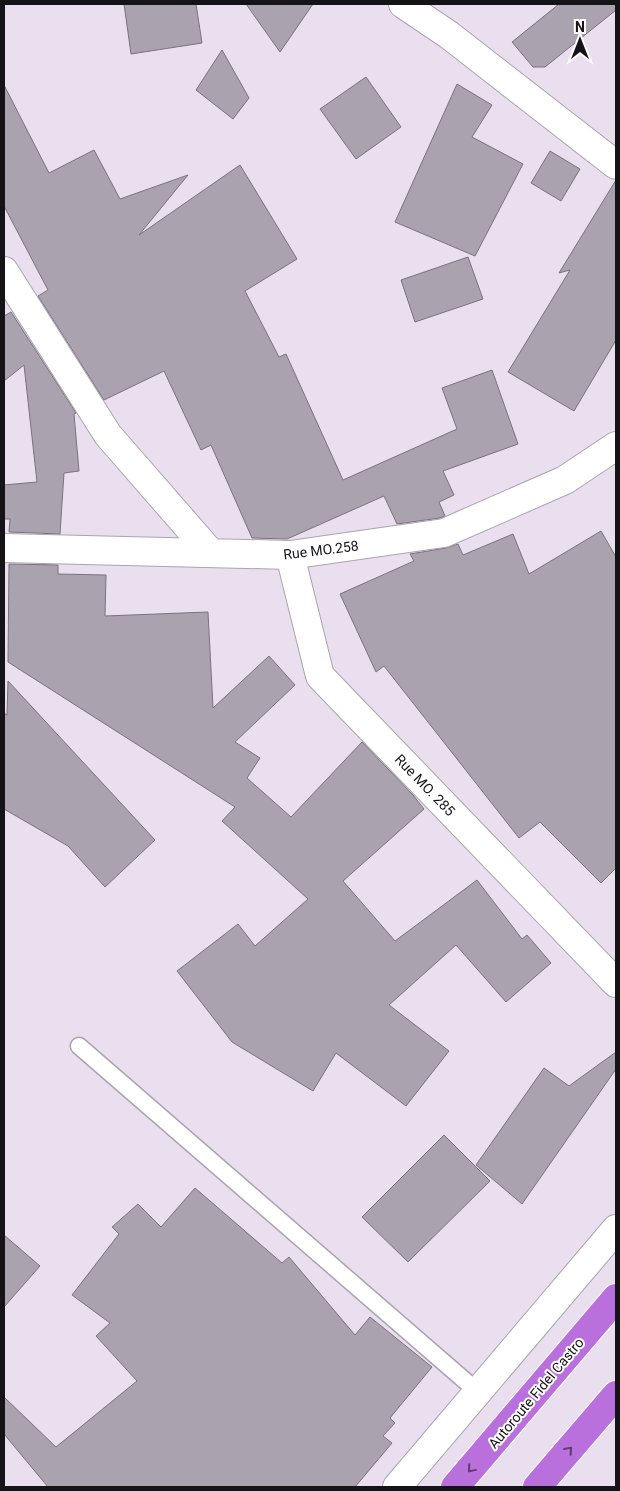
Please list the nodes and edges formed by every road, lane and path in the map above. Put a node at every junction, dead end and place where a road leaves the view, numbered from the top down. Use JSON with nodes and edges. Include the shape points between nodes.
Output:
{"nodes":[{"id":1,"x":403,"y":4,"type":"edge"},
{"id":2,"x":616,"y":165,"type":"edge"},
{"id":3,"x":4,"y":271,"type":"edge"},
{"id":4,"x":616,"y":446,"type":"edge"},
{"id":5,"x":4,"y":548,"type":"edge"},
{"id":6,"x":210,"y":552,"type":"junction"},
{"id":7,"x":290,"y":555,"type":"junction"},
{"id":8,"x":616,"y":983,"type":"edge"},
{"id":9,"x":80,"y":1046,"type":"dead end"},
{"id":10,"x":616,"y":1229,"type":"edge"},
{"id":11,"x":616,"y":1298,"type":"edge"},
{"id":12,"x":478,"y":1392,"type":"junction"},
{"id":13,"x":616,"y":1395,"type":"edge"},
{"id":14,"x":397,"y":1487,"type":"edge"},
{"id":15,"x":456,"y":1487,"type":"edge"},
{"id":16,"x":537,"y":1487,"type":"edge"}],
"edges":[{"from":1,"to":2,"type":"street","via":[[449,35]]},
{"from":3,"to":6,"type":"street","via":[[108,435]]},
{"from":4,"to":7,"type":"street","name":"Rue MO.258","via":[[565,480],[444,533]]},
{"from":5,"to":6,"type":"street","name":"Rue MO.258"},
{"from":6,"to":7,"type":"street","name":"Rue MO.258"},
{"from":7,"to":8,"type":"street","name":"Rue MO. 285","via":[[320,676]]},
{"from":9,"to":12,"type":"lane"},
{"from":10,"to":12,"type":"street"},
{"from":11,"to":15,"type":"highway","name":"Autoroute Fidel Castro","one_way":true},
{"from":12,"to":14,"type":"street"},
{"from":16,"to":13,"type":"highway","one_way":true}]}
